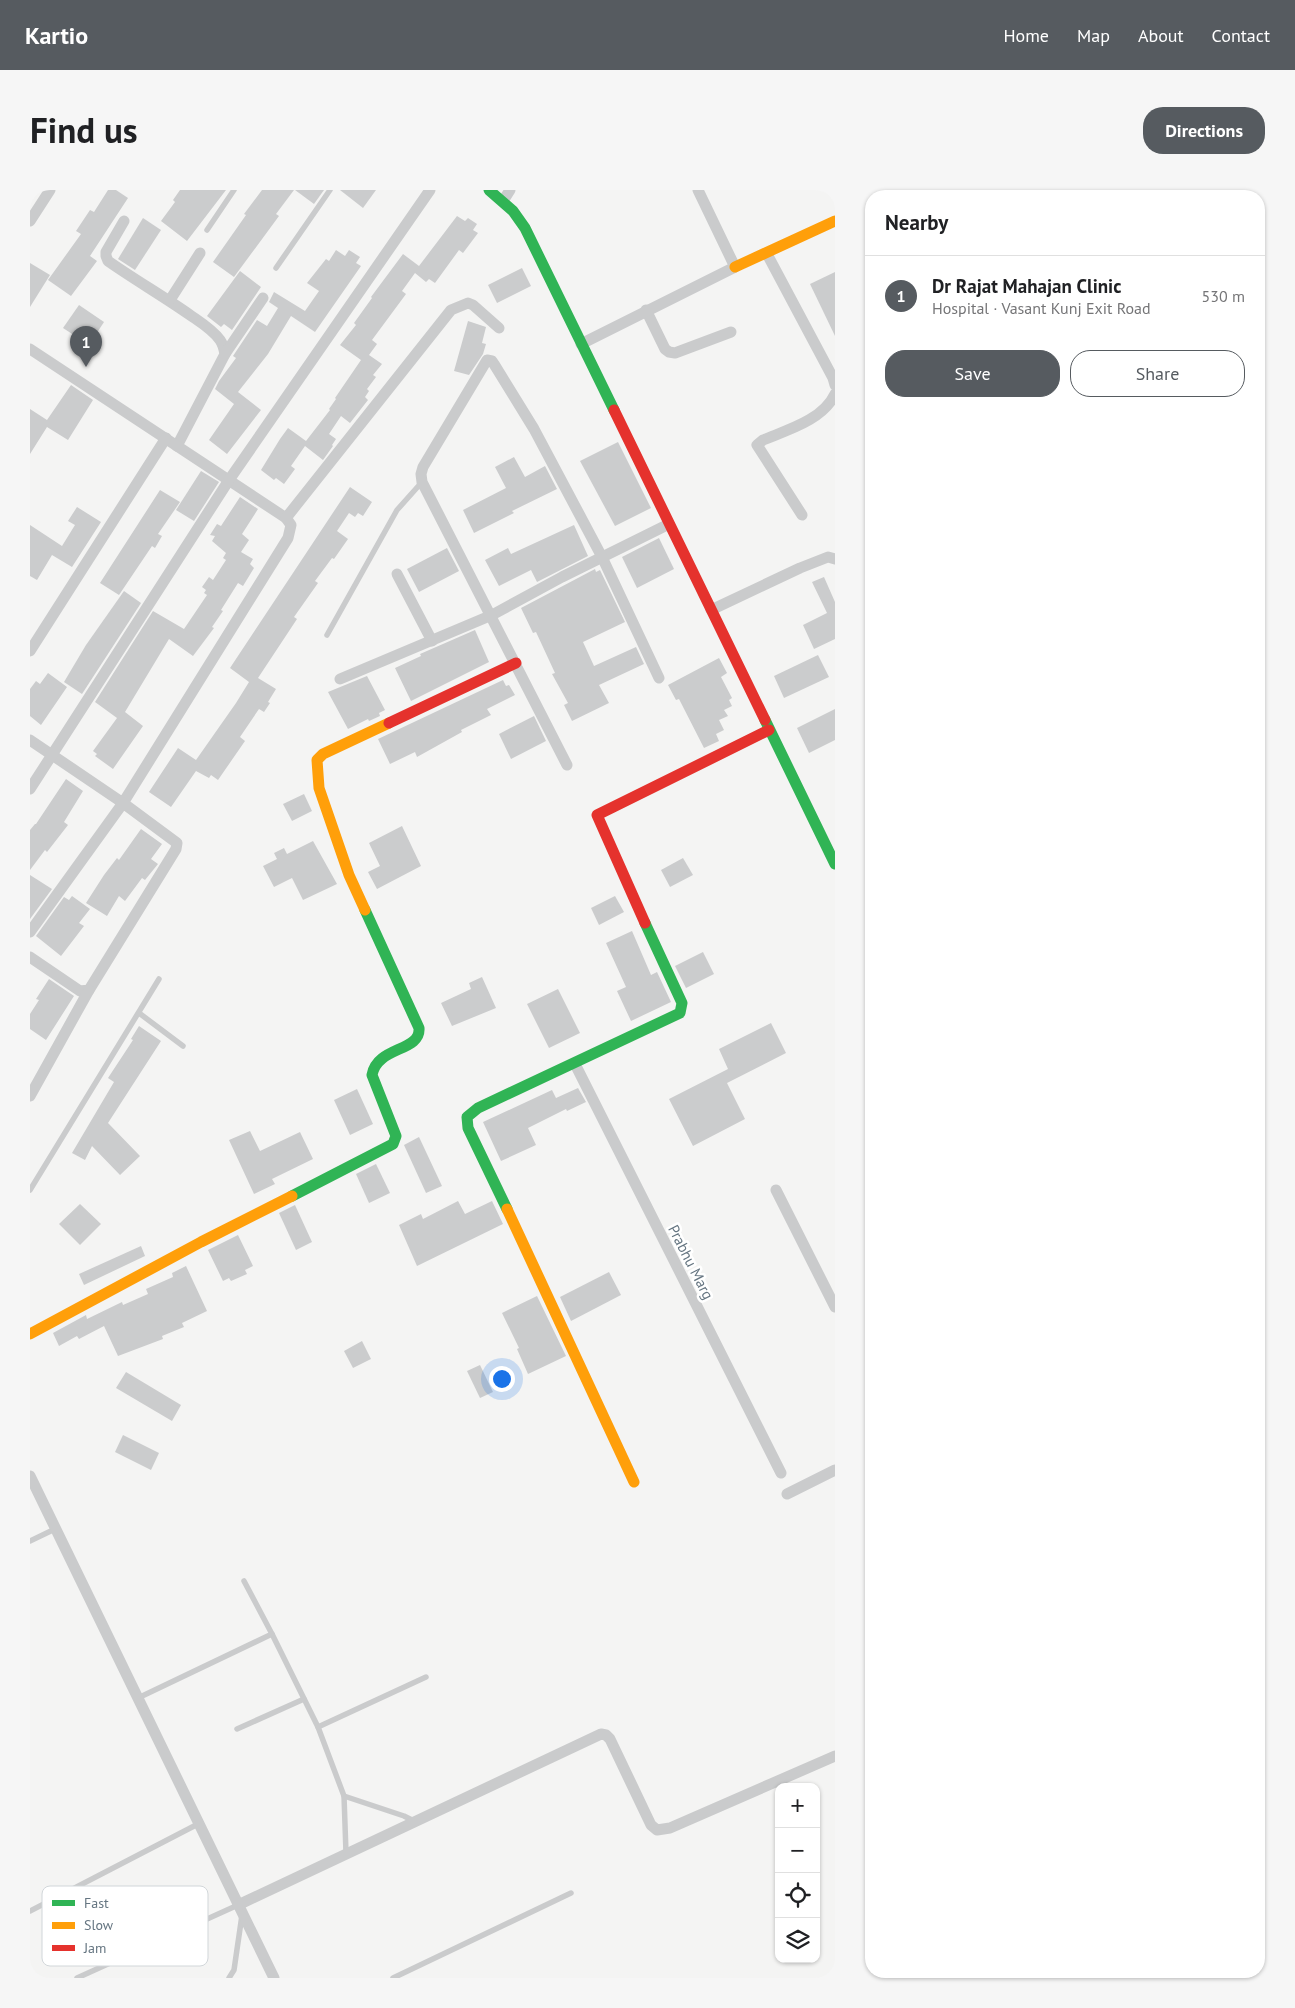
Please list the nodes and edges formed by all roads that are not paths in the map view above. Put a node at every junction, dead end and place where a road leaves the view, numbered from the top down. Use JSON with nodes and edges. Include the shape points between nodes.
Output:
{"nodes":[{"id":1,"x":50,"y":190,"type":"edge"},
{"id":2,"x":234,"y":190,"type":"edge"},
{"id":3,"x":330,"y":190,"type":"edge"},
{"id":4,"x":430,"y":190,"type":"edge"},
{"id":5,"x":489,"y":190,"type":"edge"},
{"id":6,"x":510,"y":190,"type":"edge"},
{"id":7,"x":698,"y":190,"type":"edge"},
{"id":8,"x":503,"y":201,"type":"junction"},
{"id":9,"x":30,"y":221,"type":"edge"},
{"id":10,"x":124,"y":221,"type":"dead end"},
{"id":11,"x":835,"y":221,"type":"edge"},
{"id":12,"x":207,"y":230,"type":"dead end"},
{"id":13,"x":200,"y":253,"type":"dead end"},
{"id":14,"x":766,"y":254,"type":"junction"},
{"id":15,"x":735,"y":267,"type":"junction"},
{"id":16,"x":276,"y":268,"type":"dead end"},
{"id":17,"x":264,"y":298,"type":"dead end"},
{"id":18,"x":170,"y":300,"type":"junction"},
{"id":19,"x":646,"y":310,"type":"junction"},
{"id":20,"x":500,"y":328,"type":"dead end"},
{"id":21,"x":731,"y":332,"type":"dead end"},
{"id":22,"x":581,"y":344,"type":"junction"},
{"id":23,"x":31,"y":351,"type":"edge"},
{"id":24,"x":225,"y":354,"type":"junction"},
{"id":25,"x":835,"y":385,"type":"edge"},
{"id":26,"x":835,"y":394,"type":"edge"},
{"id":27,"x":166,"y":438,"type":"junction"},
{"id":28,"x":178,"y":446,"type":"junction"},
{"id":29,"x":229,"y":480,"type":"junction"},
{"id":30,"x":422,"y":482,"type":"junction"},
{"id":31,"x":802,"y":515,"type":"dead end"},
{"id":32,"x":286,"y":518,"type":"junction"},
{"id":33,"x":669,"y":524,"type":"junction"},
{"id":34,"x":602,"y":557,"type":"junction"},
{"id":35,"x":835,"y":559,"type":"edge"},
{"id":36,"x":397,"y":574,"type":"dead end"},
{"id":37,"x":711,"y":610,"type":"junction"},
{"id":38,"x":492,"y":615,"type":"junction"},
{"id":39,"x":327,"y":634,"type":"dead end"},
{"id":40,"x":432,"y":640,"type":"junction"},
{"id":41,"x":30,"y":652,"type":"edge"},
{"id":42,"x":516,"y":663,"type":"junction"},
{"id":43,"x":340,"y":678,"type":"dead end"},
{"id":44,"x":659,"y":678,"type":"dead end"},
{"id":45,"x":769,"y":730,"type":"junction"},
{"id":46,"x":30,"y":740,"type":"edge"},
{"id":47,"x":52,"y":755,"type":"junction"},
{"id":48,"x":567,"y":766,"type":"dead end"},
{"id":49,"x":30,"y":789,"type":"edge"},
{"id":50,"x":122,"y":803,"type":"junction"},
{"id":51,"x":835,"y":864,"type":"edge"},
{"id":52,"x":30,"y":932,"type":"edge"},
{"id":53,"x":30,"y":957,"type":"edge"},
{"id":54,"x":159,"y":979,"type":"dead end"},
{"id":55,"x":89,"y":990,"type":"junction"},
{"id":56,"x":139,"y":1013,"type":"junction"},
{"id":57,"x":183,"y":1046,"type":"dead end"},
{"id":58,"x":575,"y":1064,"type":"junction"},
{"id":59,"x":30,"y":1096,"type":"edge"},
{"id":60,"x":30,"y":1190,"type":"edge"},
{"id":61,"x":776,"y":1190,"type":"dead end"},
{"id":62,"x":835,"y":1307,"type":"edge"},
{"id":63,"x":30,"y":1334,"type":"edge"},
{"id":64,"x":835,"y":1470,"type":"edge"},
{"id":65,"x":781,"y":1473,"type":"dead end"},
{"id":66,"x":30,"y":1476,"type":"edge"},
{"id":67,"x":634,"y":1482,"type":"dead end"},
{"id":68,"x":787,"y":1494,"type":"dead end"},
{"id":69,"x":55,"y":1529,"type":"junction"},
{"id":70,"x":30,"y":1541,"type":"edge"},
{"id":71,"x":244,"y":1581,"type":"dead end"},
{"id":72,"x":272,"y":1634,"type":"junction"},
{"id":73,"x":426,"y":1677,"type":"dead end"},
{"id":74,"x":138,"y":1698,"type":"junction"},
{"id":75,"x":304,"y":1699,"type":"junction"},
{"id":76,"x":318,"y":1728,"type":"junction"},
{"id":77,"x":237,"y":1729,"type":"dead end"},
{"id":78,"x":835,"y":1756,"type":"edge"},
{"id":79,"x":344,"y":1796,"type":"junction"},
{"id":80,"x":414,"y":1821,"type":"junction"},
{"id":81,"x":198,"y":1824,"type":"junction"},
{"id":82,"x":346,"y":1853,"type":"junction"},
{"id":83,"x":78,"y":1886,"type":"edge"},
{"id":84,"x":571,"y":1893,"type":"dead end"},
{"id":85,"x":42,"y":1905,"type":"edge"},
{"id":86,"x":240,"y":1909,"type":"junction"},
{"id":87,"x":30,"y":1911,"type":"edge"},
{"id":88,"x":208,"y":1923,"type":"edge"},
{"id":89,"x":105,"y":1966,"type":"edge"},
{"id":90,"x":77,"y":1978,"type":"edge"},
{"id":91,"x":229,"y":1978,"type":"edge"},
{"id":92,"x":274,"y":1978,"type":"edge"},
{"id":93,"x":393,"y":1978,"type":"edge"}],
"edges":[{"from":1,"to":9,"type":"street"},
{"from":2,"to":12,"type":"lane"},
{"from":3,"to":16,"type":"lane"},
{"from":4,"to":29,"type":"street"},
{"from":5,"to":8,"type":"street"},
{"from":6,"to":8,"type":"street"},
{"from":7,"to":15,"type":"street"},
{"from":8,"to":22,"type":"street","via":[[526,228]]},
{"from":10,"to":18,"type":"street","via":[[106,252],[108,261]]},
{"from":11,"to":14,"type":"street"},
{"from":13,"to":18,"type":"street"},
{"from":14,"to":15,"type":"street"},
{"from":14,"to":25,"type":"street"},
{"from":15,"to":19,"type":"street"},
{"from":17,"to":24,"type":"street"},
{"from":18,"to":24,"type":"street","via":[[213,333],[220,340]]},
{"from":19,"to":21,"type":"street","via":[[669,352],[675,353]]},
{"from":19,"to":22,"type":"street"},
{"from":20,"to":32,"type":"street","via":[[468,303],[451,310]]},
{"from":22,"to":33,"type":"street"},
{"from":23,"to":27,"type":"street"},
{"from":24,"to":28,"type":"street"},
{"from":26,"to":31,"type":"street","via":[[828,406],[808,420],[757,445]]},
{"from":27,"to":28,"type":"street"},
{"from":27,"to":41,"type":"street"},
{"from":28,"to":29,"type":"street"},
{"from":29,"to":32,"type":"street"},
{"from":29,"to":47,"type":"street"},
{"from":30,"to":34,"type":"street","via":[[423,467],[489,360],[534,429]]},
{"from":30,"to":38,"type":"street"},
{"from":30,"to":39,"type":"lane","via":[[397,510]]},
{"from":32,"to":50,"type":"street","via":[[291,525],[288,538]]},
{"from":33,"to":34,"type":"street"},
{"from":33,"to":37,"type":"street"},
{"from":34,"to":38,"type":"street"},
{"from":34,"to":44,"type":"street"},
{"from":35,"to":37,"type":"street","via":[[828,557],[800,568]]},
{"from":36,"to":40,"type":"street"},
{"from":37,"to":45,"type":"street"},
{"from":38,"to":40,"type":"street"},
{"from":38,"to":42,"type":"street"},
{"from":40,"to":43,"type":"street"},
{"from":42,"to":48,"type":"street"},
{"from":42,"to":63,"type":"street","via":[[322,754],[317,760],[319,788],[349,875],[419,1025],[418,1038],[380,1059],[372,1070],[396,1136],[393,1144]]},
{"from":45,"to":51,"type":"street"},
{"from":45,"to":58,"type":"street","via":[[597,815],[682,1008],[676,1016]]},
{"from":46,"to":47,"type":"street"},
{"from":47,"to":49,"type":"street"},
{"from":47,"to":50,"type":"street"},
{"from":50,"to":52,"type":"street"},
{"from":50,"to":55,"type":"street","via":[[174,840],[177,846]]},
{"from":53,"to":55,"type":"street","via":[[80,990]]},
{"from":54,"to":56,"type":"lane"},
{"from":55,"to":59,"type":"street"},
{"from":56,"to":57,"type":"lane"},
{"from":56,"to":60,"type":"lane"},
{"from":58,"to":65,"type":"street","name":"Prabhu Marg"},
{"from":58,"to":67,"type":"street","via":[[472,1112],[467,1122]]},
{"from":61,"to":62,"type":"street"},
{"from":64,"to":68,"type":"street"},
{"from":66,"to":69,"type":"street"},
{"from":69,"to":70,"type":"lane"},
{"from":69,"to":74,"type":"street"},
{"from":71,"to":72,"type":"lane"},
{"from":72,"to":74,"type":"lane"},
{"from":72,"to":75,"type":"lane"},
{"from":73,"to":76,"type":"lane"},
{"from":74,"to":81,"type":"street"},
{"from":75,"to":76,"type":"lane"},
{"from":75,"to":77,"type":"lane"},
{"from":76,"to":79,"type":"lane"},
{"from":78,"to":80,"type":"street","via":[[670,1828],[657,1830],[610,1740],[601,1734]]},
{"from":79,"to":80,"type":"lane"},
{"from":79,"to":82,"type":"lane"},
{"from":80,"to":82,"type":"street"},
{"from":81,"to":83,"type":"lane"},
{"from":81,"to":86,"type":"street"},
{"from":82,"to":86,"type":"street"},
{"from":84,"to":93,"type":"lane"},
{"from":85,"to":87,"type":"lane"},
{"from":86,"to":88,"type":"lane"},
{"from":86,"to":91,"type":"lane","via":[[234,1970]]},
{"from":86,"to":92,"type":"street"},
{"from":89,"to":90,"type":"lane"}]}
